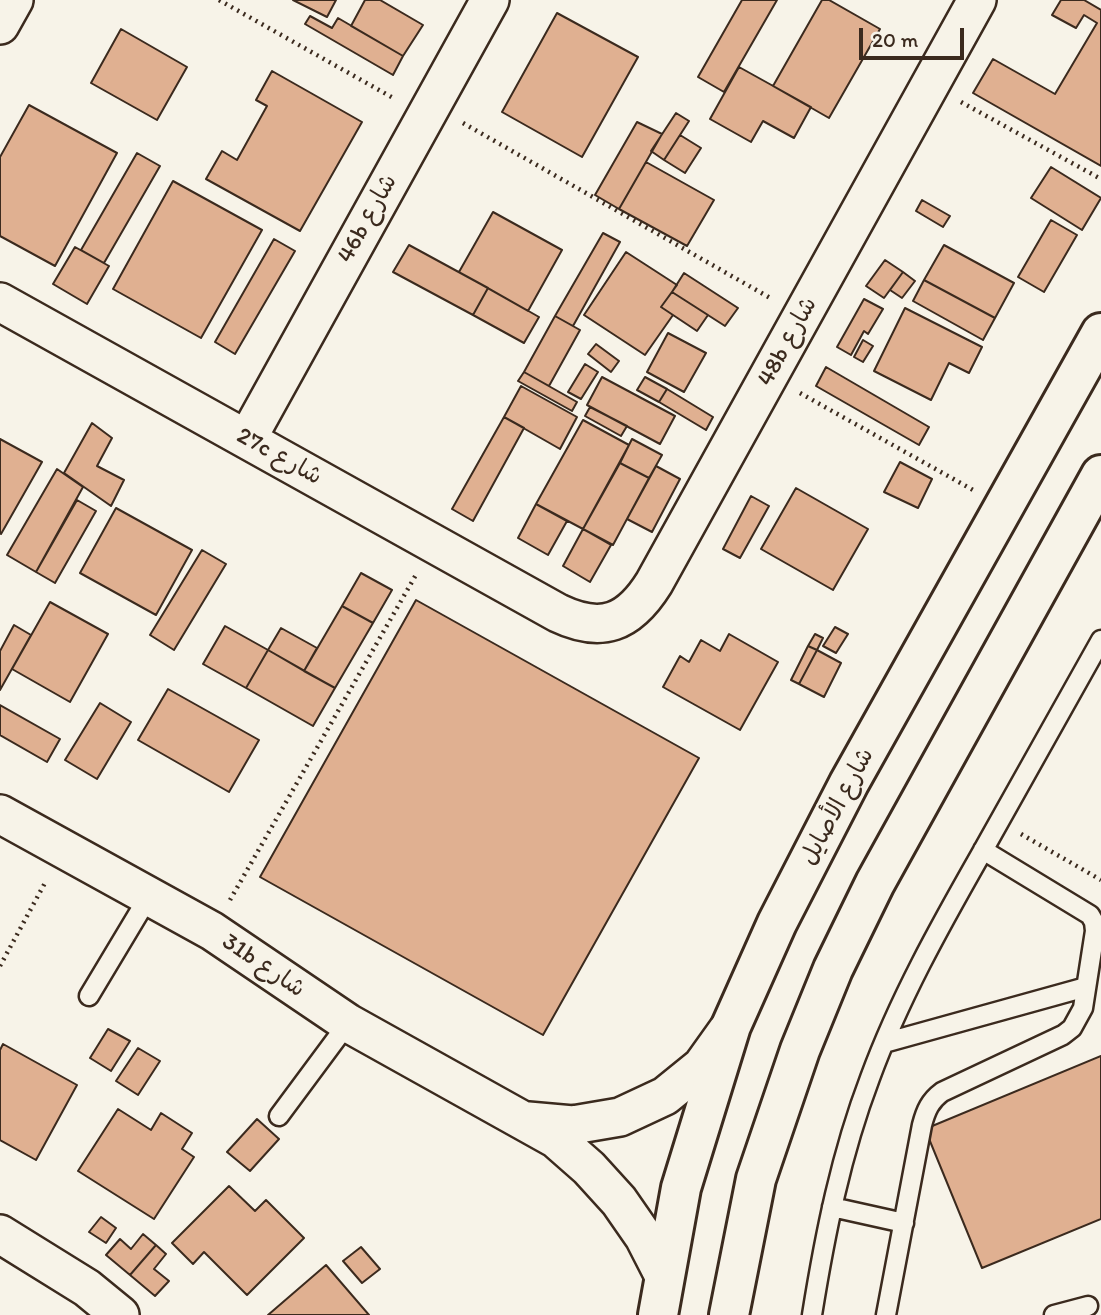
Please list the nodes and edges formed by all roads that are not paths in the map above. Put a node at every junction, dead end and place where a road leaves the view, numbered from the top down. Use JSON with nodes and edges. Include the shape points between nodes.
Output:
{"nodes":[{"id":1,"x":14,"y":0,"type":"edge"},
{"id":2,"x":490,"y":0,"type":"edge"},
{"id":3,"x":976,"y":0,"type":"edge"},
{"id":4,"x":0,"y":25,"type":"edge"},
{"id":5,"x":0,"y":302,"type":"edge"},
{"id":6,"x":1101,"y":333,"type":"edge"},
{"id":7,"x":247,"y":439,"type":"junction"},
{"id":8,"x":1101,"y":475,"type":"edge"},
{"id":9,"x":558,"y":614,"type":"joint"},
{"id":10,"x":1101,"y":640,"type":"edge"},
{"id":11,"x":0,"y":814,"type":"edge"},
{"id":12,"x":982,"y":850,"type":"junction"},
{"id":13,"x":149,"y":896,"type":"junction"},
{"id":14,"x":1086,"y":987,"type":"junction"},
{"id":15,"x":89,"y":996,"type":"dead end"},
{"id":16,"x":348,"y":1023,"type":"junction"},
{"id":17,"x":731,"y":1026,"type":"junction"},
{"id":18,"x":884,"y":1043,"type":"junction"},
{"id":19,"x":279,"y":1116,"type":"dead end"},
{"id":20,"x":524,"y":1121,"type":"junction"},
{"id":21,"x":832,"y":1207,"type":"junction"},
{"id":22,"x":904,"y":1223,"type":"junction"},
{"id":23,"x":0,"y":1234,"type":"edge"},
{"id":24,"x":664,"y":1276,"type":"junction"},
{"id":25,"x":1088,"y":1306,"type":"dead end"},
{"id":26,"x":120,"y":1315,"type":"edge"},
{"id":27,"x":658,"y":1315,"type":"edge"},
{"id":28,"x":729,"y":1315,"type":"edge"},
{"id":29,"x":812,"y":1315,"type":"edge"},
{"id":30,"x":886,"y":1315,"type":"edge"},
{"id":31,"x":1054,"y":1315,"type":"edge"}],
"edges":[{"from":1,"to":4,"type":"street"},
{"from":2,"to":7,"type":"street","name":"46b شارع"},
{"from":3,"to":9,"type":"street","name":"48b شارع","via":[[642,603],[623,618],[600,624]]},
{"from":5,"to":7,"type":"street","name":"27c شارع"},
{"from":6,"to":17,"type":"main road","name":"شارع الأصايل","via":[[843,793]]},
{"from":7,"to":9,"type":"street","name":"27c شارع"},
{"from":8,"to":28,"type":"main road","via":[[875,883],[833,969],[756,1179]]},
{"from":10,"to":12,"type":"lane"},
{"from":11,"to":13,"type":"street","name":"31b شارع"},
{"from":12,"to":14,"type":"lane","via":[[1090,915],[1096,931]]},
{"from":12,"to":18,"type":"lane"},
{"from":13,"to":15,"type":"lane"},
{"from":13,"to":16,"type":"street","name":"31b شارع","via":[[212,931]]},
{"from":14,"to":18,"type":"lane"},
{"from":14,"to":22,"type":"lane","via":[[1079,1019],[1063,1035],[932,1100],[925,1111]]},
{"from":16,"to":19,"type":"lane"},
{"from":16,"to":20,"type":"street","name":"31b شارع"},
{"from":17,"to":20,"type":"street","name":"31b شارع","via":[[702,1066],[664,1096],[620,1117],[573,1125]]},
{"from":17,"to":24,"type":"main road","name":"شارع الأصايل","via":[[681,1188]]},
{"from":18,"to":21,"type":"lane","via":[[843,1158]]},
{"from":20,"to":24,"type":"street","name":"31b شارع","via":[[556,1139],[619,1201]]},
{"from":21,"to":22,"type":"lane"},
{"from":21,"to":29,"type":"lane"},
{"from":22,"to":30,"type":"lane"},
{"from":23,"to":26,"type":"street","via":[[87,1288]]},
{"from":24,"to":27,"type":"main road","name":"شارع الأصايل"},
{"from":25,"to":31,"type":"lane"}]}
